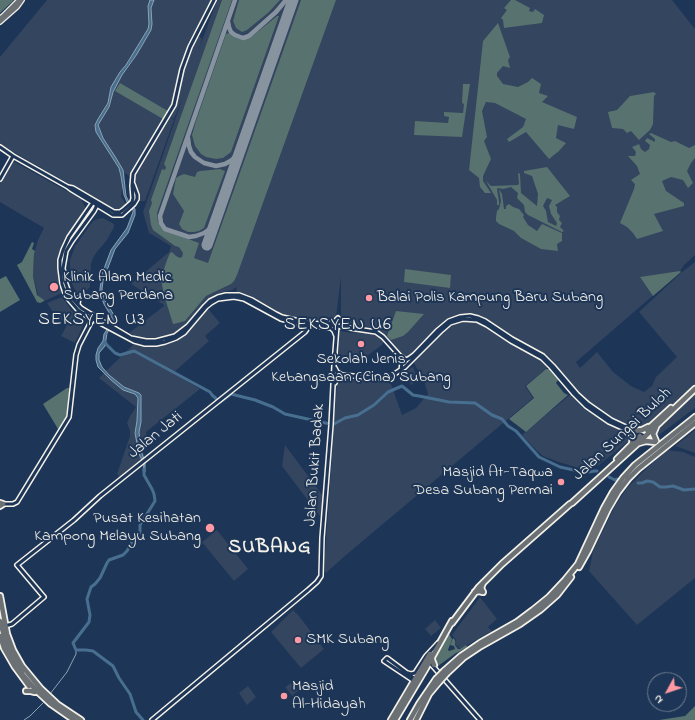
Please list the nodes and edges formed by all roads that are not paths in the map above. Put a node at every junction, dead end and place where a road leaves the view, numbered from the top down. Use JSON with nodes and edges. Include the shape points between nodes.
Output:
{"nodes":[{"id":1,"x":18,"y":0,"type":"edge"},
{"id":2,"x":22,"y":0,"type":"edge"},
{"id":3,"x":214,"y":0,"type":"edge"},
{"id":4,"x":0,"y":18,"type":"edge"},
{"id":5,"x":0,"y":22,"type":"edge"},
{"id":6,"x":0,"y":147,"type":"edge"},
{"id":7,"x":13,"y":156,"type":"junction"},
{"id":8,"x":0,"y":179,"type":"edge"},
{"id":9,"x":68,"y":187,"type":"junction"},
{"id":10,"x":84,"y":198,"type":"junction"},
{"id":11,"x":93,"y":202,"type":"junction"},
{"id":12,"x":98,"y":204,"type":"junction"},
{"id":13,"x":129,"y":208,"type":"junction"},
{"id":14,"x":88,"y":210,"type":"junction"},
{"id":15,"x":104,"y":210,"type":"junction"},
{"id":16,"x":92,"y":213,"type":"junction"},
{"id":17,"x":67,"y":288,"type":"junction"},
{"id":18,"x":68,"y":298,"type":"junction"},
{"id":19,"x":74,"y":301,"type":"junction"},
{"id":20,"x":78,"y":306,"type":"junction"},
{"id":21,"x":87,"y":316,"type":"junction"},
{"id":22,"x":93,"y":318,"type":"junction"},
{"id":23,"x":320,"y":324,"type":"junction"},
{"id":24,"x":105,"y":325,"type":"junction"},
{"id":25,"x":308,"y":325,"type":"junction"},
{"id":26,"x":89,"y":326,"type":"junction"},
{"id":27,"x":337,"y":326,"type":"junction"},
{"id":28,"x":343,"y":327,"type":"junction"},
{"id":29,"x":353,"y":328,"type":"junction"},
{"id":30,"x":114,"y":330,"type":"junction"},
{"id":31,"x":337,"y":332,"type":"junction"},
{"id":32,"x":336,"y":339,"type":"junction"},
{"id":33,"x":400,"y":356,"type":"junction"},
{"id":34,"x":334,"y":364,"type":"junction"},
{"id":35,"x":400,"y":371,"type":"junction"},
{"id":36,"x":342,"y":375,"type":"junction"},
{"id":37,"x":695,"y":387,"type":"edge"},
{"id":38,"x":333,"y":399,"type":"junction"},
{"id":39,"x":695,"y":417,"type":"edge"},
{"id":40,"x":695,"y":423,"type":"edge"},
{"id":41,"x":688,"y":425,"type":"junction"},
{"id":42,"x":654,"y":426,"type":"junction"},
{"id":43,"x":632,"y":431,"type":"junction"},
{"id":44,"x":643,"y":436,"type":"junction"},
{"id":45,"x":637,"y":444,"type":"junction"},
{"id":46,"x":631,"y":445,"type":"junction"},
{"id":47,"x":1,"y":504,"type":"edge"},
{"id":48,"x":570,"y":504,"type":"junction"},
{"id":49,"x":502,"y":564,"type":"junction"},
{"id":50,"x":0,"y":596,"type":"edge"},
{"id":51,"x":0,"y":608,"type":"edge"},
{"id":52,"x":0,"y":621,"type":"edge"},
{"id":53,"x":452,"y":623,"type":"junction"},
{"id":54,"x":2,"y":626,"type":"edge"},
{"id":55,"x":447,"y":630,"type":"junction"},
{"id":56,"x":1,"y":638,"type":"edge"},
{"id":57,"x":438,"y":643,"type":"junction"},
{"id":58,"x":11,"y":659,"type":"junction"},
{"id":59,"x":429,"y":659,"type":"junction"},
{"id":60,"x":385,"y":660,"type":"dead end"},
{"id":61,"x":434,"y":666,"type":"junction"},
{"id":62,"x":14,"y":667,"type":"junction"},
{"id":63,"x":426,"y":668,"type":"junction"},
{"id":64,"x":443,"y":672,"type":"junction"},
{"id":65,"x":423,"y":673,"type":"junction"},
{"id":66,"x":406,"y":674,"type":"junction"},
{"id":67,"x":415,"y":680,"type":"junction"},
{"id":68,"x":438,"y":680,"type":"junction"},
{"id":69,"x":27,"y":684,"type":"junction"},
{"id":70,"x":414,"y":688,"type":"junction"},
{"id":71,"x":35,"y":692,"type":"junction"},
{"id":72,"x":404,"y":699,"type":"junction"},
{"id":73,"x":54,"y":707,"type":"junction"},
{"id":74,"x":58,"y":712,"type":"dead end"},
{"id":75,"x":68,"y":720,"type":"edge"},
{"id":76,"x":73,"y":720,"type":"edge"},
{"id":77,"x":80,"y":720,"type":"edge"},
{"id":78,"x":152,"y":720,"type":"edge"},
{"id":79,"x":391,"y":720,"type":"edge"},
{"id":80,"x":395,"y":720,"type":"edge"},
{"id":81,"x":410,"y":720,"type":"edge"},
{"id":82,"x":416,"y":720,"type":"edge"},
{"id":83,"x":480,"y":720,"type":"edge"}],
"edges":[{"from":1,"to":4,"type":"main road"},
{"from":2,"to":5,"type":"main road"},
{"from":3,"to":13,"type":"main road","via":[[182,68],[174,105],[133,174],[133,203]]},
{"from":6,"to":7,"type":"main road"},
{"from":7,"to":8,"type":"main road"},
{"from":7,"to":9,"type":"main road"},
{"from":9,"to":10,"type":"main road"},
{"from":9,"to":11,"type":"main road"},
{"from":10,"to":11,"type":"main road"},
{"from":10,"to":14,"type":"main road"},
{"from":11,"to":12,"type":"main road"},
{"from":11,"to":14,"type":"main road"},
{"from":12,"to":13,"type":"main road","via":[[114,212]]},
{"from":12,"to":15,"type":"main road"},
{"from":12,"to":16,"type":"main road"},
{"from":13,"to":15,"type":"main road","via":[[117,216]]},
{"from":14,"to":16,"type":"main road","via":[[92,208]]},
{"from":14,"to":18,"type":"main road","via":[[69,237],[60,260],[60,276]]},
{"from":15,"to":16,"type":"main road"},
{"from":16,"to":17,"type":"main road","via":[[66,251],[63,268]]},
{"from":17,"to":19,"type":"main road"},
{"from":17,"to":20,"type":"main road","via":[[73,297],[79,298]]},
{"from":18,"to":19,"type":"main road"},
{"from":18,"to":21,"type":"main road"},
{"from":19,"to":20,"type":"main road"},
{"from":20,"to":22,"type":"main road"},
{"from":21,"to":22,"type":"main road"},
{"from":21,"to":26,"type":"main road"},
{"from":22,"to":24,"type":"main road"},
{"from":22,"to":26,"type":"main road"},
{"from":23,"to":27,"type":"main road"},
{"from":23,"to":29,"type":"main road","via":[[333,323],[338,318],[342,324]]},
{"from":23,"to":30,"type":"main road","via":[[282,317],[244,296],[226,295],[210,301],[188,326],[165,340],[146,342]]},
{"from":24,"to":26,"type":"main road","via":[[95,323]]},
{"from":24,"to":30,"type":"main road"},
{"from":25,"to":30,"type":"main road","via":[[281,319],[244,299],[234,297],[218,299],[211,303],[184,333],[165,342],[145,344]]},
{"from":25,"to":32,"type":"main road","via":[[333,329]]},
{"from":25,"to":54,"type":"main road","name":"Jalan Jati","via":[[307,330],[17,564],[44,597],[12,624]]},
{"from":26,"to":47,"type":"main road","via":[[76,355],[69,417],[17,502]]},
{"from":27,"to":28,"type":"main road"},
{"from":27,"to":31,"type":"main road","name":"Jalan Bukit Badak"},
{"from":28,"to":29,"type":"main road"},
{"from":28,"to":31,"type":"main road"},
{"from":29,"to":33,"type":"main road","via":[[376,332],[387,340]]},
{"from":31,"to":32,"type":"main road","name":"Jalan Bukit Badak"},
{"from":32,"to":34,"type":"main road","name":"Jalan Bukit Badak"},
{"from":33,"to":35,"type":"main road"},
{"from":33,"to":43,"type":"main road","via":[[406,360],[410,358],[451,320],[464,316],[478,318],[543,356],[588,404]]},
{"from":34,"to":36,"type":"main road","via":[[337,372]]},
{"from":34,"to":38,"type":"main road","name":"Jalan Bukit Badak"},
{"from":35,"to":36,"type":"main road","via":[[381,378]]},
{"from":35,"to":43,"type":"main road","via":[[450,323],[464,319],[477,320],[542,358],[586,406],[610,422]]},
{"from":36,"to":38,"type":"main road","via":[[335,380]]},
{"from":37,"to":42,"type":"highway","name":"Jalan Sungai Buloh"},
{"from":38,"to":78,"type":"main road","name":"Jalan Bukit Badak","via":[[319,580]]},
{"from":39,"to":41,"type":"highway"},
{"from":40,"to":41,"type":"highway"},
{"from":41,"to":64,"type":"highway","via":[[636,467],[618,492],[579,567],[557,595],[520,624]]},
{"from":42,"to":43,"type":"highway"},
{"from":42,"to":44,"type":"highway","name":"Jalan Sungai Buloh"},
{"from":42,"to":45,"type":"highway","via":[[655,442]]},
{"from":43,"to":44,"type":"main road"},
{"from":43,"to":46,"type":"highway"},
{"from":44,"to":45,"type":"highway","name":"Jalan Sungai Buloh"},
{"from":44,"to":46,"type":"highway","name":"Jalan Sungai Buloh"},
{"from":45,"to":48,"type":"highway","name":"Jalan Sungai Buloh"},
{"from":46,"to":48,"type":"highway","name":"Jalan Sungai Buloh"},
{"from":48,"to":49,"type":"highway","name":"Jalan Sungai Buloh"},
{"from":49,"to":53,"type":"highway","name":"Jalan Sungai Buloh","via":[[474,593]]},
{"from":49,"to":53,"type":"highway","name":"Jalan Sungai Buloh","via":[[477,585],[462,604]]},
{"from":50,"to":54,"type":"highway"},
{"from":51,"to":77,"type":"highway","via":[[6,635],[25,671],[54,702]]},
{"from":52,"to":76,"type":"highway","via":[[8,647],[23,675],[46,699]]},
{"from":53,"to":55,"type":"highway","name":"Jalan Sungai Buloh"},
{"from":54,"to":58,"type":"highway","via":[[4,643]]},
{"from":54,"to":77,"type":"highway","via":[[22,666],[35,682],[57,704]]},
{"from":55,"to":57,"type":"highway","name":"Jalan Sungai Buloh"},
{"from":55,"to":59,"type":"highway","name":"Jalan Sungai Buloh"},
{"from":56,"to":62,"type":"highway"},
{"from":57,"to":59,"type":"highway","name":"Jalan Sungai Buloh"},
{"from":57,"to":66,"type":"main road","via":[[415,673]]},
{"from":58,"to":62,"type":"highway"},
{"from":58,"to":73,"type":"highway","via":[[31,686]]},
{"from":59,"to":61,"type":"highway"},
{"from":59,"to":63,"type":"highway","name":"Jalan Sungai Buloh"},
{"from":59,"to":67,"type":"highway","name":"Jalan Sungai Buloh"},
{"from":60,"to":66,"type":"main road"},
{"from":61,"to":63,"type":"highway"},
{"from":61,"to":64,"type":"main road"},
{"from":62,"to":69,"type":"highway"},
{"from":63,"to":65,"type":"highway","name":"Jalan Sungai Buloh"},
{"from":64,"to":68,"type":"highway","bridge":true},
{"from":64,"to":83,"type":"main road"},
{"from":65,"to":67,"type":"main road"},
{"from":65,"to":70,"type":"highway","name":"Jalan Sungai Buloh"},
{"from":66,"to":67,"type":"main road"},
{"from":66,"to":72,"type":"main road","via":[[409,685]]},
{"from":67,"to":70,"type":"main road"},
{"from":67,"to":72,"type":"highway","name":"Jalan Sungai Buloh"},
{"from":68,"to":81,"type":"highway","via":[[427,691]]},
{"from":68,"to":82,"type":"highway"},
{"from":69,"to":71,"type":"highway"},
{"from":69,"to":71,"type":"highway","via":[[26,690]]},
{"from":70,"to":80,"type":"highway","name":"Jalan Sungai Buloh"},
{"from":71,"to":73,"type":"highway"},
{"from":72,"to":79,"type":"highway","name":"Jalan Sungai Buloh"},
{"from":73,"to":76,"type":"highway"},
{"from":74,"to":75,"type":"highway"}]}
